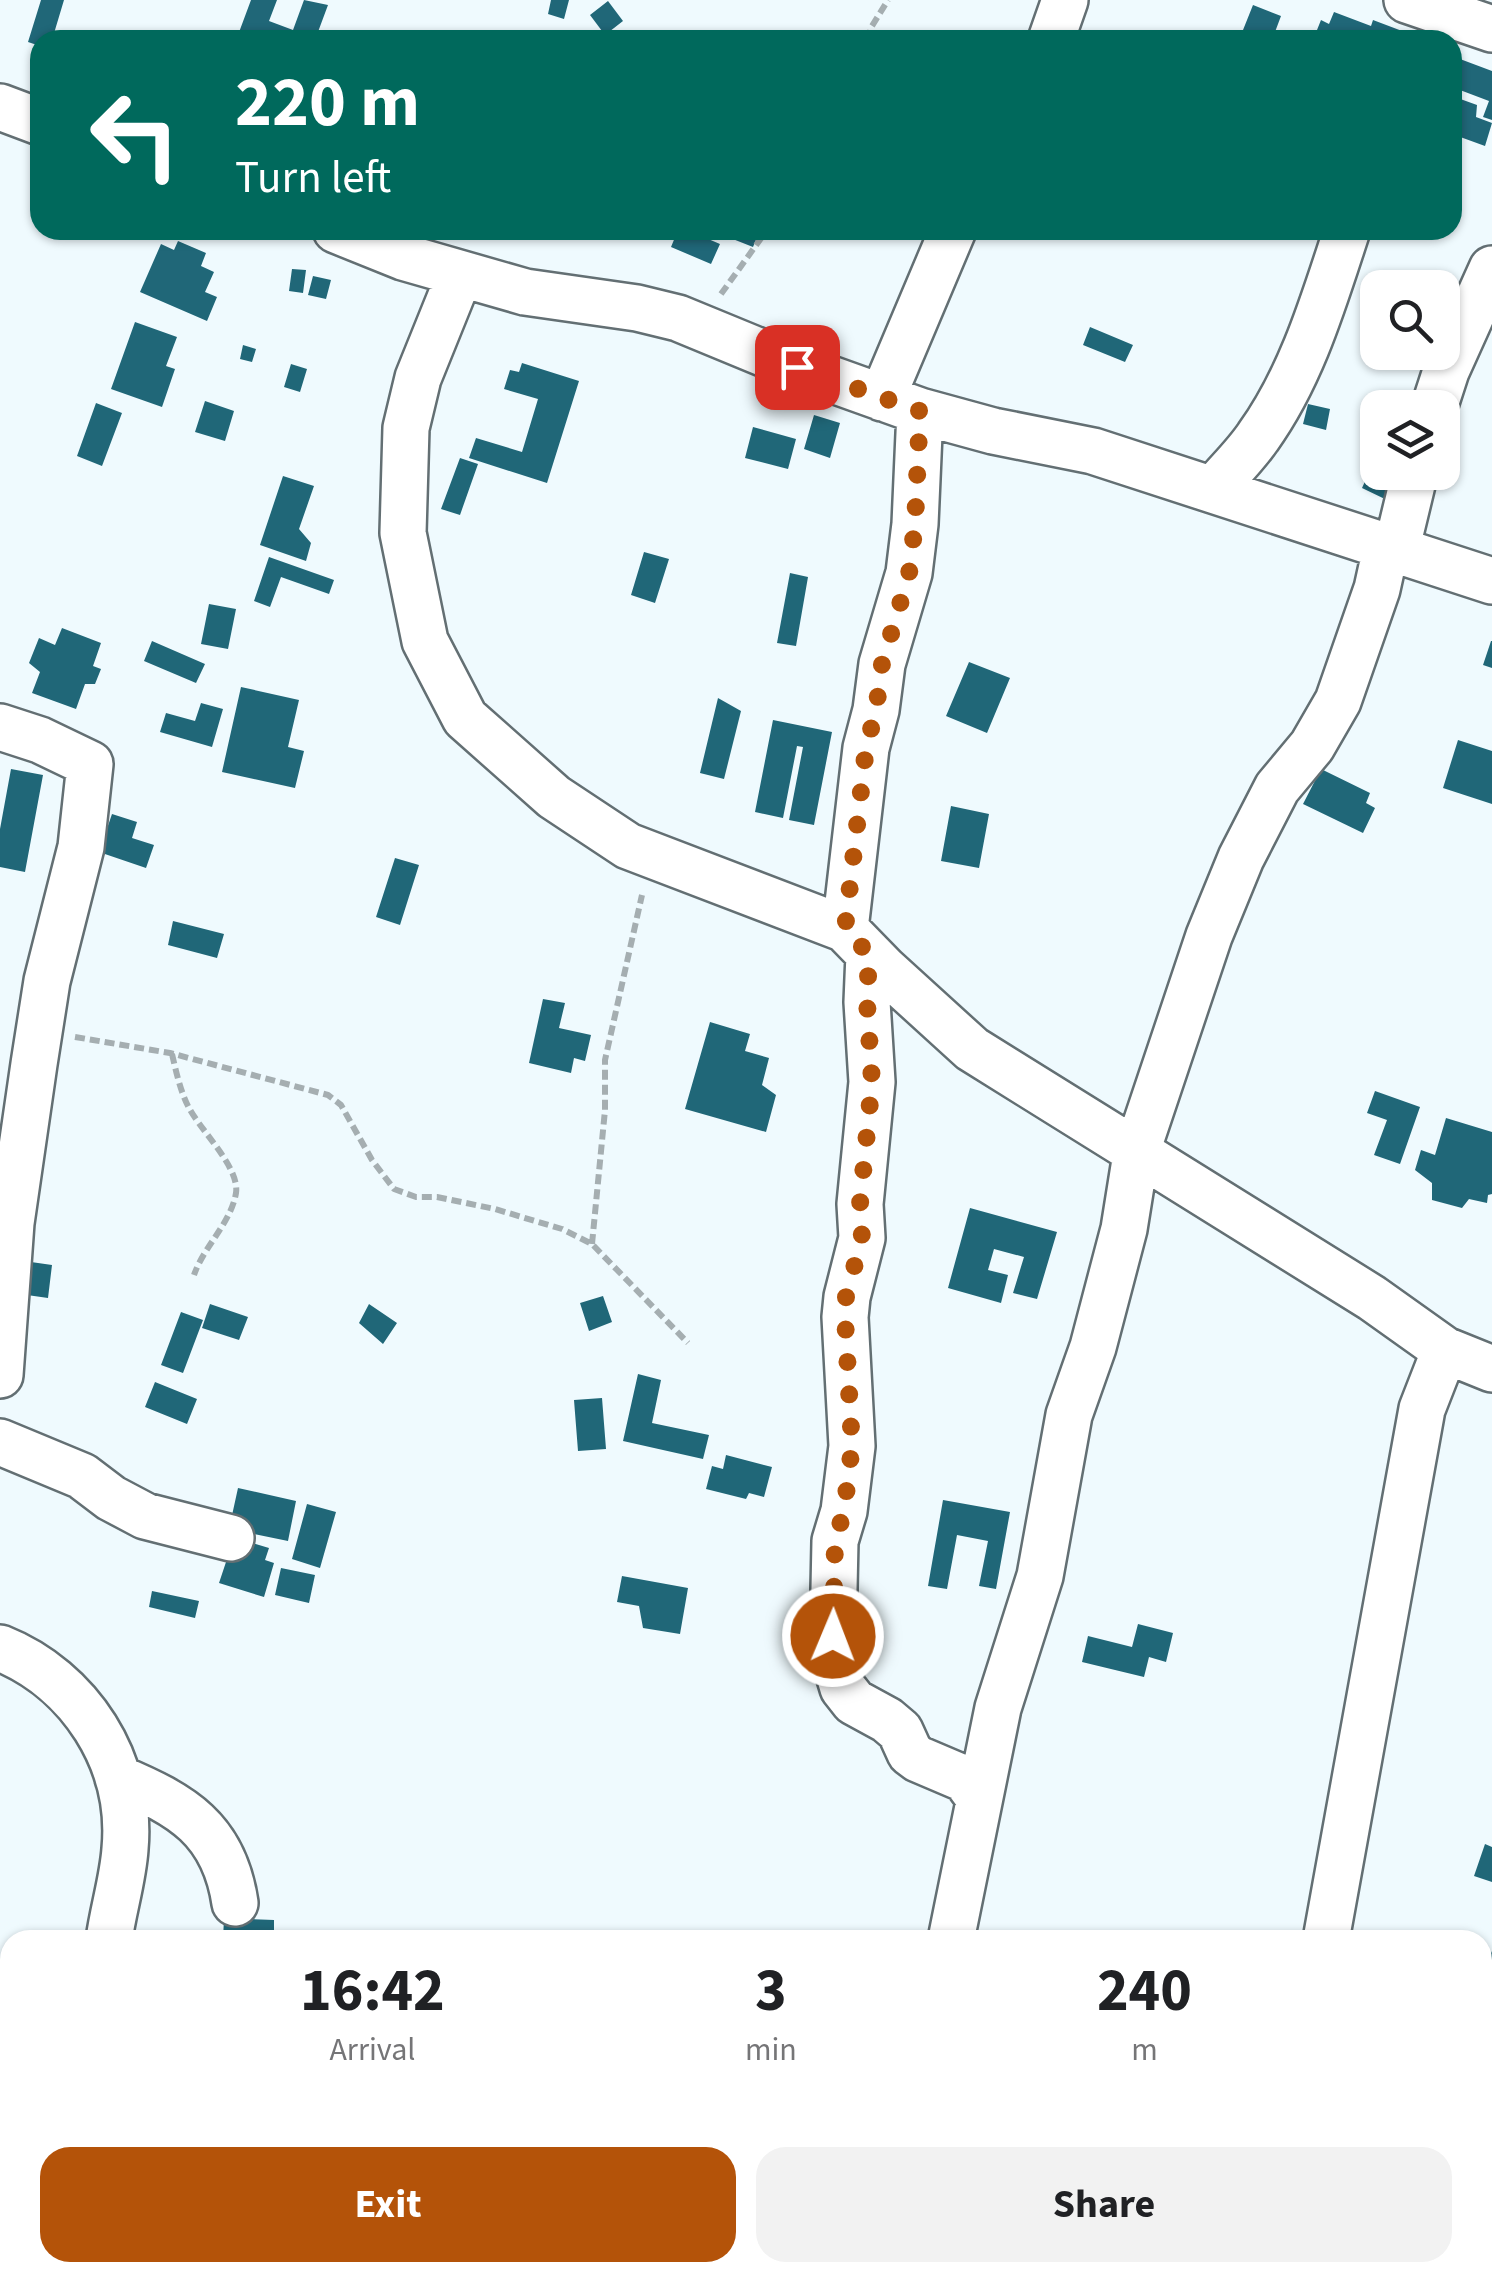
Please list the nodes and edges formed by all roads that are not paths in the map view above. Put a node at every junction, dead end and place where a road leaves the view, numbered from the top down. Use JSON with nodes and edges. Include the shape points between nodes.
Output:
{"nodes":[{"id":1,"x":1065,"y":0,"type":"edge"},
{"id":2,"x":1422,"y":16,"type":"edge"},
{"id":3,"x":1486,"y":18,"type":"edge"},
{"id":4,"x":1054,"y":30,"type":"edge"},
{"id":5,"x":361,"y":240,"type":"edge"},
{"id":6,"x":950,"y":240,"type":"edge"},
{"id":7,"x":1344,"y":240,"type":"edge"},
{"id":8,"x":1492,"y":269,"type":"edge"},
{"id":9,"x":460,"y":274,"type":"junction"},
{"id":10,"x":1442,"y":390,"type":"edge"},
{"id":11,"x":901,"y":404,"type":"junction"},
{"id":12,"x":1213,"y":490,"type":"junction"},
{"id":13,"x":1409,"y":490,"type":"edge"},
{"id":14,"x":1391,"y":549,"type":"junction"},
{"id":15,"x":1492,"y":581,"type":"edge"},
{"id":16,"x":0,"y":726,"type":"edge"},
{"id":17,"x":857,"y":942,"type":"junction"},
{"id":18,"x":1136,"y":1154,"type":"junction"},
{"id":19,"x":1446,"y":1350,"type":"junction"},
{"id":20,"x":1492,"y":1370,"type":"edge"},
{"id":21,"x":0,"y":1375,"type":"edge"},
{"id":22,"x":0,"y":1442,"type":"edge"},
{"id":23,"x":232,"y":1538,"type":"dead end"},
{"id":24,"x":0,"y":1648,"type":"edge"},
{"id":25,"x":118,"y":1778,"type":"junction"},
{"id":26,"x":979,"y":1798,"type":"junction"},
{"id":27,"x":236,"y":1903,"type":"dead end"},
{"id":28,"x":111,"y":1930,"type":"edge"},
{"id":29,"x":953,"y":1930,"type":"edge"},
{"id":30,"x":1328,"y":1930,"type":"edge"}],
"edges":[{"from":1,"to":4,"type":"street"},
{"from":2,"to":3,"type":"street"},
{"from":5,"to":9,"type":"street"},
{"from":6,"to":11,"type":"street"},
{"from":7,"to":12,"type":"street","via":[[1283,396]]},
{"from":8,"to":10,"type":"street"},
{"from":9,"to":11,"type":"street","via":[[702,326]]},
{"from":9,"to":17,"type":"street","via":[[418,378],[406,428],[403,533],[425,641],[466,718],[554,797],[628,846]]},
{"from":11,"to":12,"type":"street","via":[[1093,451]]},
{"from":11,"to":17,"type":"street","via":[[915,524],[866,748]]},
{"from":12,"to":14,"type":"street"},
{"from":13,"to":14,"type":"street"},
{"from":14,"to":15,"type":"street"},
{"from":14,"to":18,"type":"street","via":[[1338,701],[1278,788],[1234,873]]},
{"from":16,"to":21,"type":"street","via":[[90,764],[81,847],[39,1032],[11,1224]]},
{"from":17,"to":18,"type":"street","via":[[972,1049]]},
{"from":17,"to":26,"type":"street","via":[[872,1082],[862,1238],[846,1297],[852,1446],[835,1541],[837,1668],[854,1702],[900,1731],[918,1759],[965,1779]]},
{"from":18,"to":19,"type":"street"},
{"from":18,"to":26,"type":"street","via":[[1124,1229],[1069,1414],[1040,1576],[998,1708]]},
{"from":19,"to":20,"type":"street"},
{"from":19,"to":30,"type":"street","via":[[1422,1409]]},
{"from":22,"to":23,"type":"street","via":[[82,1476],[145,1516]]},
{"from":24,"to":25,"type":"street","via":[[54,1677],[83,1708]]},
{"from":25,"to":27,"type":"street","via":[[168,1802],[206,1831],[226,1860]]},
{"from":25,"to":28,"type":"street","via":[[126,1848]]},
{"from":26,"to":29,"type":"street"}]}
